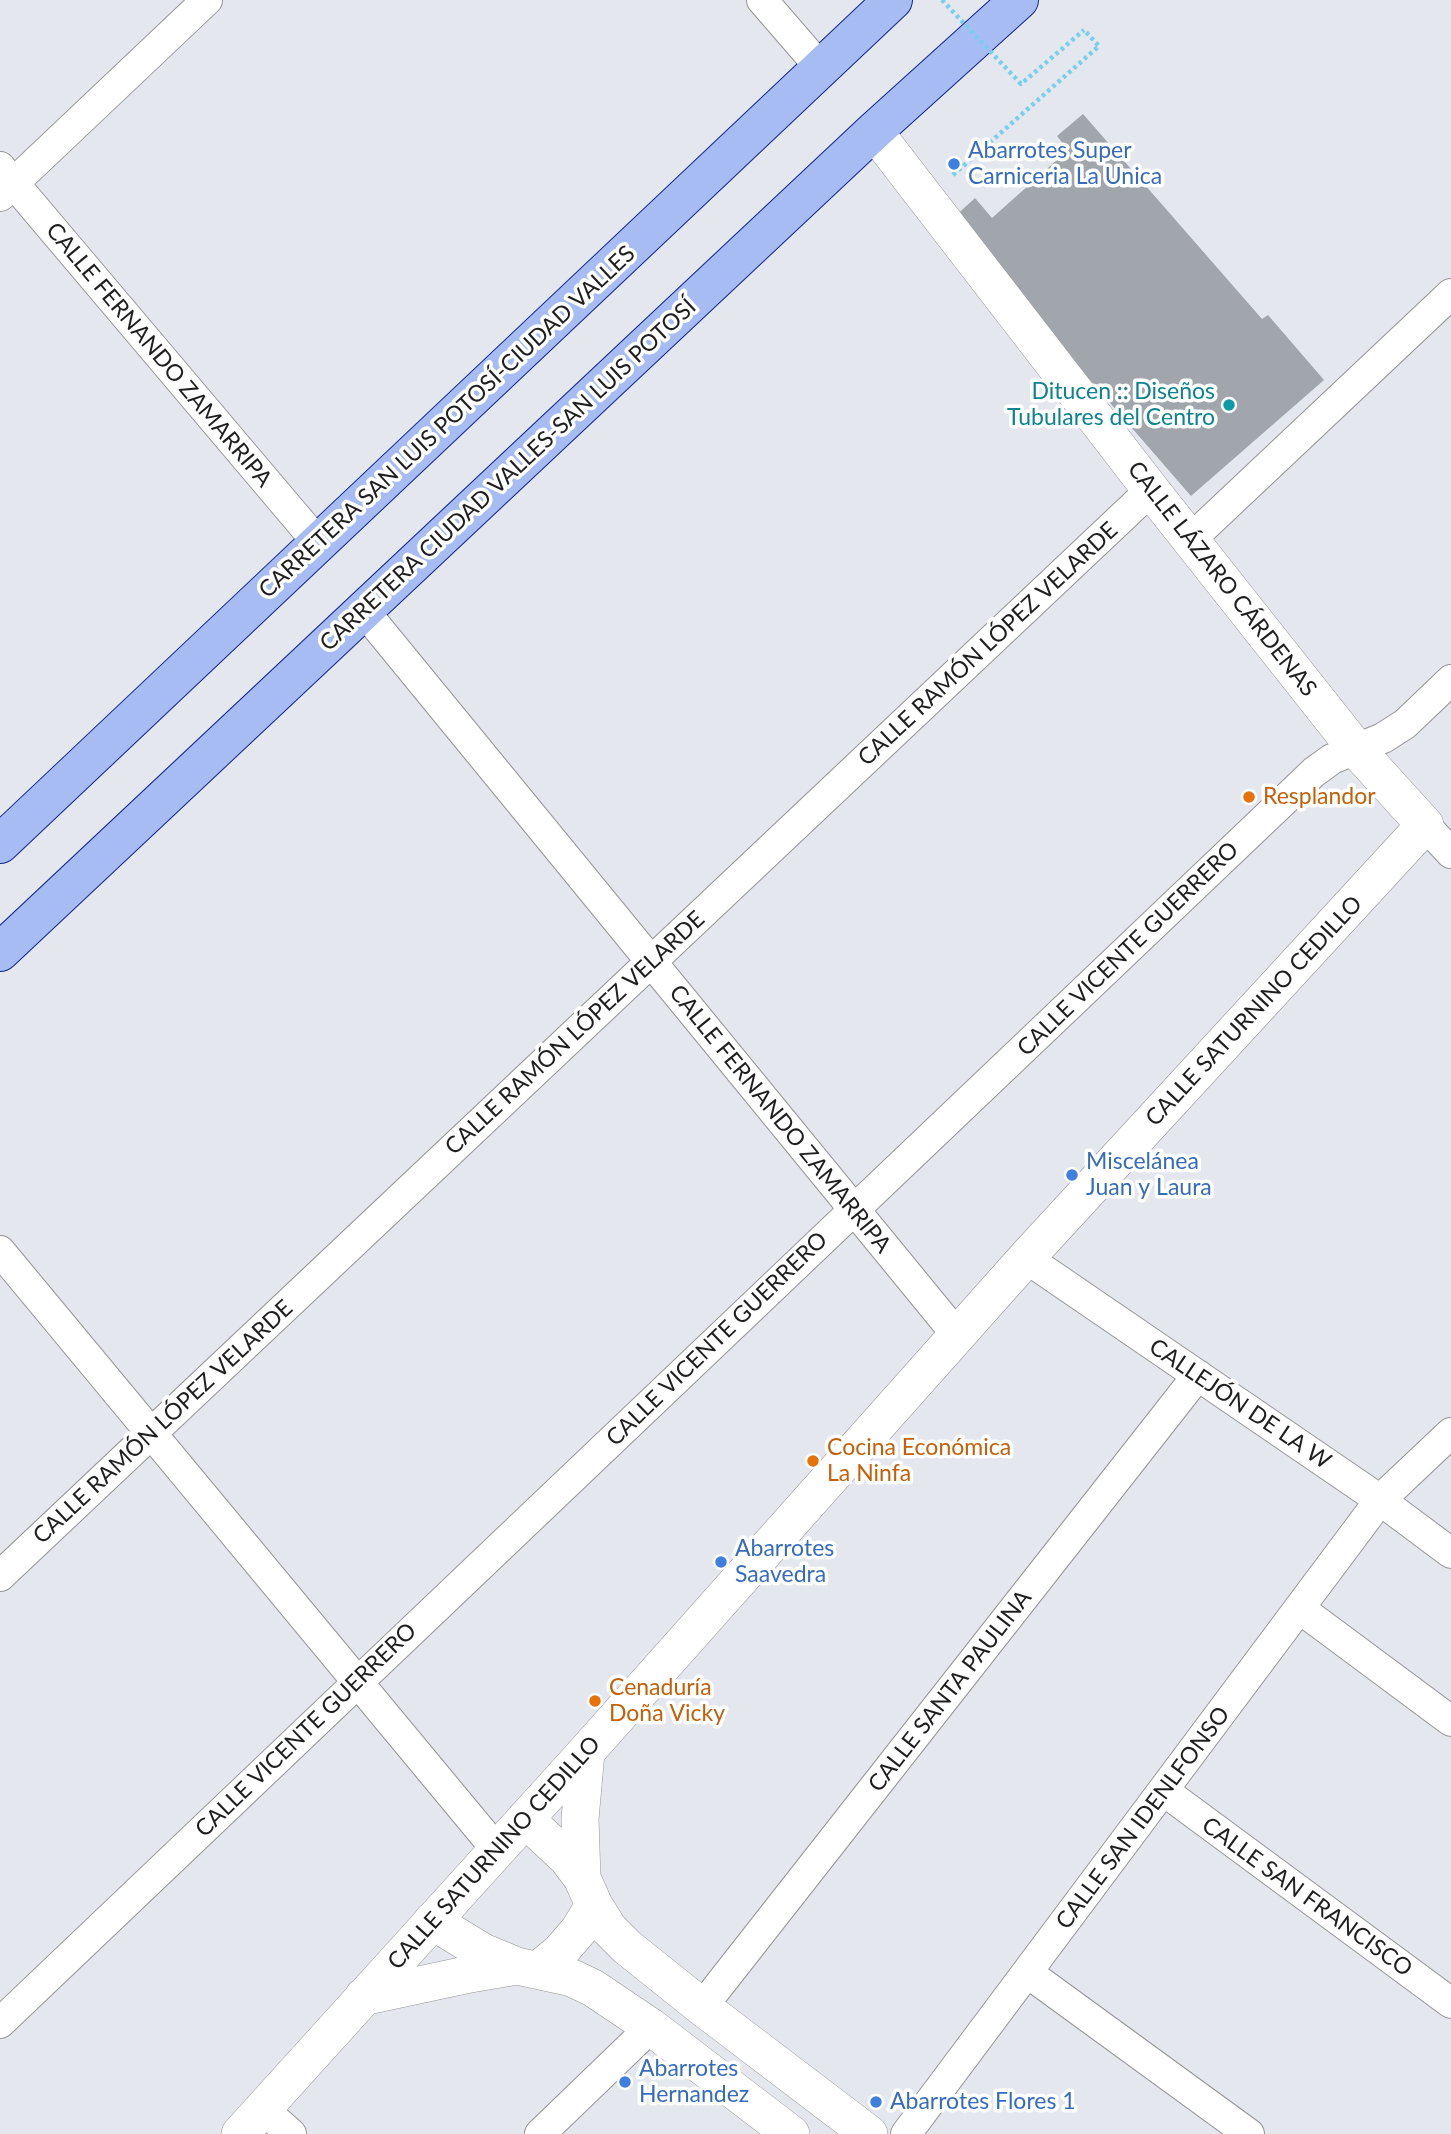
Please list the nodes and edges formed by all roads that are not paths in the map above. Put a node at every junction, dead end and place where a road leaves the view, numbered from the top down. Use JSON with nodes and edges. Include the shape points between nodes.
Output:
{"nodes":[{"id":1,"x":207,"y":0,"type":"edge"},
{"id":2,"x":762,"y":0,"type":"edge"},
{"id":3,"x":893,"y":0,"type":"edge"},
{"id":4,"x":1019,"y":0,"type":"edge"},
{"id":5,"x":820,"y":68,"type":"junction"},
{"id":6,"x":874,"y":131,"type":"junction"},
{"id":7,"x":5,"y":182,"type":"edge"},
{"id":8,"x":1451,"y":294,"type":"edge"},
{"id":9,"x":1151,"y":490,"type":"junction"},
{"id":10,"x":1191,"y":539,"type":"junction"},
{"id":11,"x":319,"y":544,"type":"junction"},
{"id":12,"x":364,"y":611,"type":"junction"},
{"id":13,"x":1451,"y":680,"type":"edge"},
{"id":14,"x":1356,"y":749,"type":"junction"},
{"id":15,"x":1425,"y":825,"type":"junction"},
{"id":16,"x":0,"y":844,"type":"edge"},
{"id":17,"x":1451,"y":853,"type":"edge"},
{"id":18,"x":0,"y":952,"type":"edge"},
{"id":19,"x":651,"y":961,"type":"junction"},
{"id":20,"x":854,"y":1209,"type":"junction"},
{"id":21,"x":0,"y":1251,"type":"edge"},
{"id":22,"x":1027,"y":1258,"type":"junction"},
{"id":23,"x":957,"y":1335,"type":"junction"},
{"id":24,"x":1198,"y":1375,"type":"junction"},
{"id":25,"x":151,"y":1433,"type":"junction"},
{"id":26,"x":1451,"y":1433,"type":"edge"},
{"id":27,"x":1380,"y":1500,"type":"junction"},
{"id":28,"x":1451,"y":1553,"type":"edge"},
{"id":29,"x":0,"y":1576,"type":"edge"},
{"id":30,"x":1299,"y":1608,"type":"junction"},
{"id":31,"x":357,"y":1681,"type":"junction"},
{"id":32,"x":1451,"y":1721,"type":"edge"},
{"id":33,"x":586,"y":1752,"type":"junction"},
{"id":34,"x":1164,"y":1791,"type":"junction"},
{"id":35,"x":526,"y":1819,"type":"junction"},
{"id":36,"x":497,"y":1850,"type":"junction"},
{"id":37,"x":588,"y":1892,"type":"junction"},
{"id":38,"x":432,"y":1921,"type":"junction"},
{"id":39,"x":528,"y":1968,"type":"junction"},
{"id":40,"x":1028,"y":1973,"type":"junction"},
{"id":41,"x":363,"y":1997,"type":"junction"},
{"id":42,"x":1451,"y":2003,"type":"edge"},
{"id":43,"x":702,"y":2007,"type":"junction"},
{"id":44,"x":0,"y":2023,"type":"edge"},
{"id":45,"x":651,"y":2027,"type":"junction"},
{"id":46,"x":251,"y":2121,"type":"edge"},
{"id":47,"x":291,"y":2134,"type":"edge"},
{"id":48,"x":540,"y":2134,"type":"edge"},
{"id":49,"x":791,"y":2134,"type":"edge"},
{"id":50,"x":869,"y":2134,"type":"edge"},
{"id":51,"x":906,"y":2134,"type":"edge"},
{"id":52,"x":1249,"y":2134,"type":"edge"}],
"edges":[{"from":1,"to":7,"type":"street"},
{"from":2,"to":5,"type":"street"},
{"from":3,"to":5,"type":"main road","name":"CARRETERA SAN LUIS POTOSÍ-CIUDAD VALLES"},
{"from":4,"to":6,"type":"main road","name":"CARRETERA CIUDAD VALLES-SAN LUIS POTOSÍ"},
{"from":5,"to":11,"type":"main road","name":"CARRETERA SAN LUIS POTOSÍ-CIUDAD VALLES"},
{"from":6,"to":9,"type":"street","name":"CALLE LÁZARO CÁRDENAS"},
{"from":6,"to":12,"type":"main road","name":"CARRETERA CIUDAD VALLES-SAN LUIS POTOSÍ"},
{"from":7,"to":11,"type":"street","name":"CALLE FERNANDO ZAMARRIPA"},
{"from":8,"to":10,"type":"street"},
{"from":9,"to":10,"type":"street","name":"CALLE LÁZARO CÁRDENAS"},
{"from":9,"to":19,"type":"street","name":"CALLE RAMÓN LÓPEZ VELARDE"},
{"from":10,"to":14,"type":"street","name":"CALLE LÁZARO CÁRDENAS"},
{"from":11,"to":16,"type":"main road","name":"CARRETERA SAN LUIS POTOSÍ-CIUDAD VALLES"},
{"from":12,"to":18,"type":"main road","name":"CARRETERA CIUDAD VALLES-SAN LUIS POTOSÍ"},
{"from":12,"to":19,"type":"street","name":"CALLE FERNANDO ZAMARRIPA"},
{"from":13,"to":14,"type":"street","name":"CALLE VICENTE GUERRERO","via":[[1405,724]]},
{"from":14,"to":15,"type":"street","name":"CALLE LÁZARO CÁRDENAS"},
{"from":14,"to":20,"type":"street","name":"CALLE VICENTE GUERRERO","via":[[1314,772]]},
{"from":15,"to":17,"type":"street","name":"CALLE LÁZARO CÁRDENAS"},
{"from":15,"to":22,"type":"street","name":"CALLE SATURNINO CEDILLO"},
{"from":19,"to":20,"type":"street","name":"CALLE FERNANDO ZAMARRIPA"},
{"from":19,"to":25,"type":"street","name":"CALLE RAMÓN LÓPEZ VELARDE"},
{"from":20,"to":23,"type":"street","name":"CALLE FERNANDO ZAMARRIPA"},
{"from":20,"to":31,"type":"street","name":"CALLE VICENTE GUERRERO"},
{"from":21,"to":25,"type":"street"},
{"from":22,"to":23,"type":"street","name":"CALLE SATURNINO CEDILLO"},
{"from":22,"to":24,"type":"street","name":"CALLEJÓN DE LA W"},
{"from":23,"to":33,"type":"street","name":"CALLE SATURNINO CEDILLO"},
{"from":24,"to":27,"type":"street","name":"CALLEJÓN DE LA W"},
{"from":24,"to":43,"type":"street","name":"CALLE SANTA PAULINA"},
{"from":25,"to":29,"type":"street","name":"CALLE RAMÓN LÓPEZ VELARDE"},
{"from":25,"to":31,"type":"street"},
{"from":26,"to":27,"type":"street","name":"CALLE SAN IDENLFONSO"},
{"from":27,"to":28,"type":"street","name":"CALLEJÓN DE LA W"},
{"from":27,"to":30,"type":"street","name":"CALLE SAN IDENLFONSO"},
{"from":30,"to":32,"type":"street"},
{"from":30,"to":34,"type":"street","name":"CALLE SAN IDENLFONSO"},
{"from":31,"to":36,"type":"street"},
{"from":31,"to":44,"type":"street","name":"CALLE VICENTE GUERRERO"},
{"from":33,"to":35,"type":"street","name":"CALLE SATURNINO CEDILLO"},
{"from":33,"to":37,"type":"street","via":[[580,1819]]},
{"from":34,"to":40,"type":"street","name":"CALLE SAN IDENLFONSO"},
{"from":34,"to":42,"type":"street","name":"CALLE SAN FRANCISCO"},
{"from":35,"to":36,"type":"street","name":"CALLE SATURNINO CEDILLO"},
{"from":35,"to":37,"type":"street","via":[[567,1858]]},
{"from":36,"to":38,"type":"street","name":"CALLE SATURNINO CEDILLO"},
{"from":37,"to":39,"type":"street","via":[[579,1930],[567,1945]]},
{"from":37,"to":43,"type":"street","via":[[609,1929]]},
{"from":38,"to":39,"type":"street","via":[[483,1952]]},
{"from":38,"to":41,"type":"street","name":"CALLE SATURNINO CEDILLO"},
{"from":39,"to":41,"type":"street"},
{"from":39,"to":45,"type":"street","via":[[593,1988]]},
{"from":40,"to":51,"type":"street","name":"CALLE SAN IDENLFONSO"},
{"from":40,"to":52,"type":"street"},
{"from":41,"to":46,"type":"street","name":"CALLE SATURNINO CEDILLO"},
{"from":43,"to":50,"type":"street"},
{"from":45,"to":48,"type":"street"},
{"from":45,"to":49,"type":"street"},
{"from":46,"to":47,"type":"street"}]}
